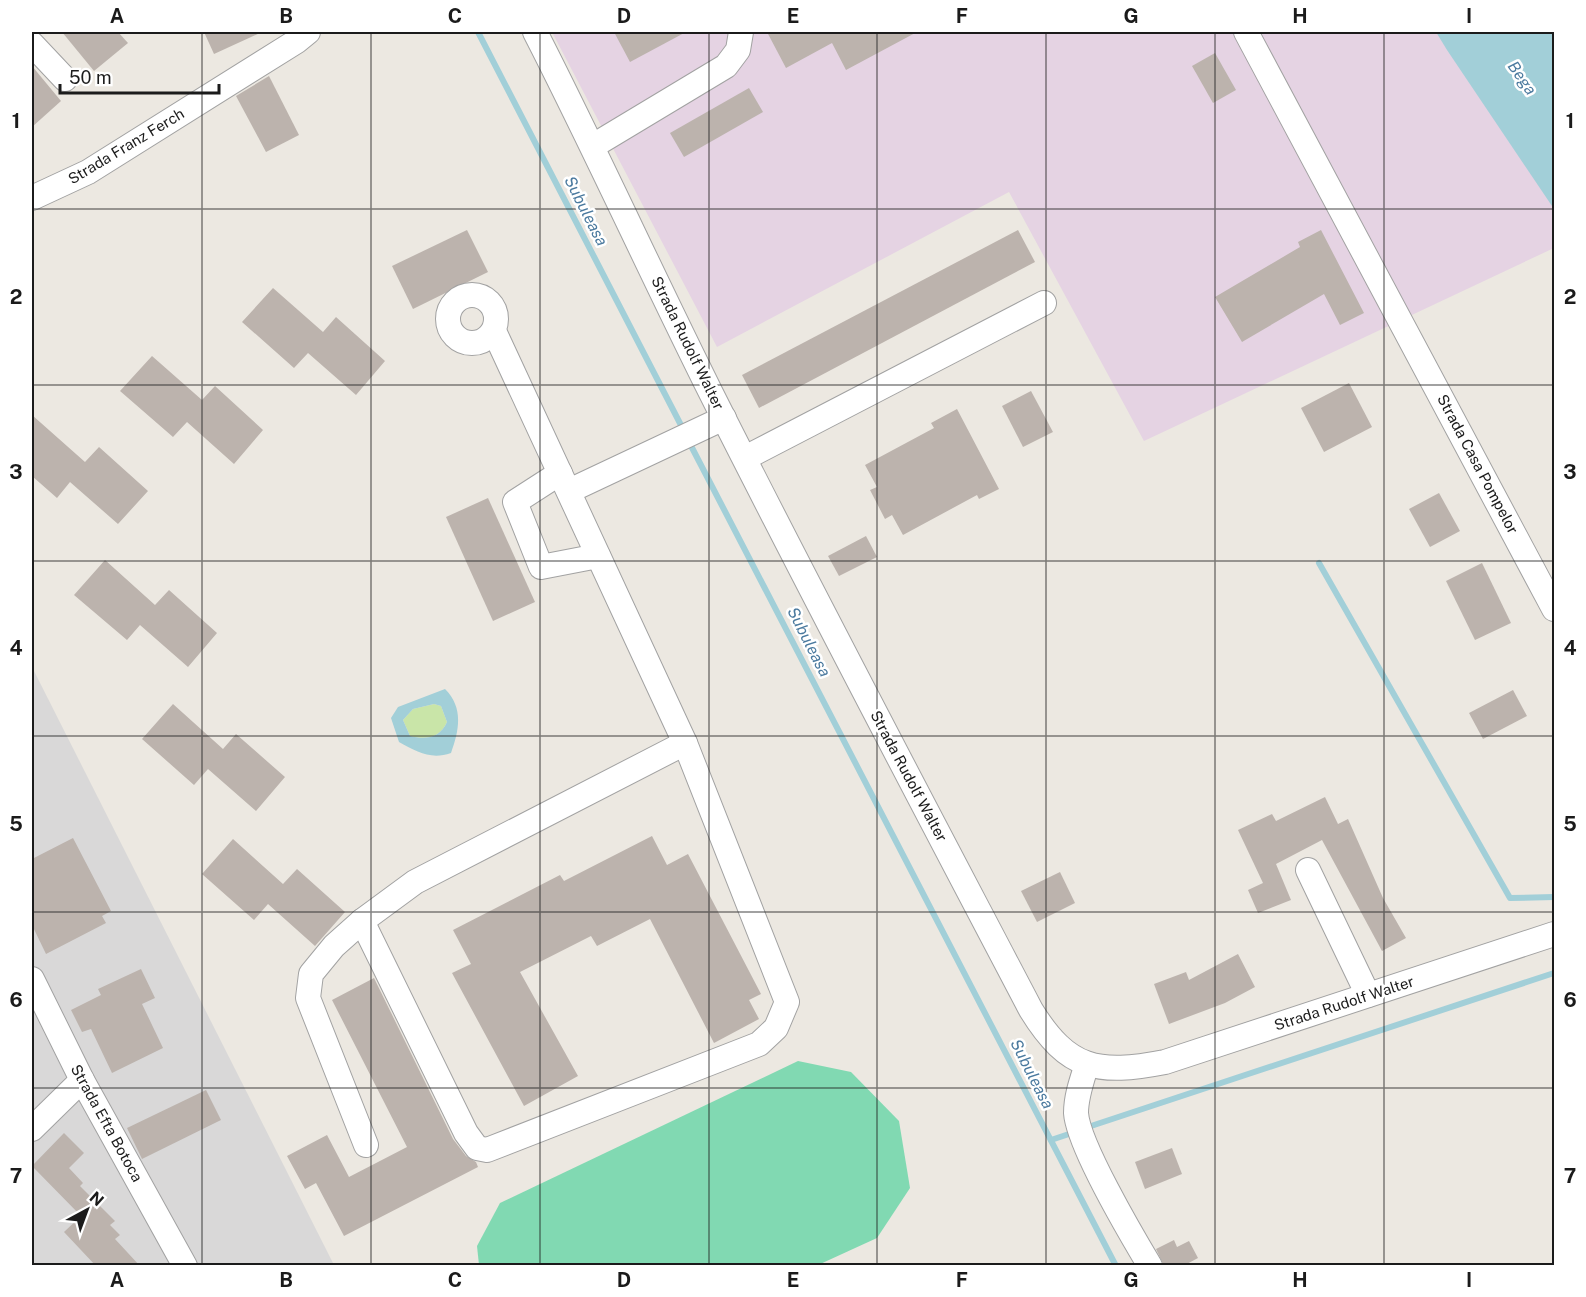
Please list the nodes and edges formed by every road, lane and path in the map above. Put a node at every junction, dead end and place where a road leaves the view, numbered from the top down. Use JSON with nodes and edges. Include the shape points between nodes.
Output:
{"nodes":[{"id":1,"x":308,"y":32,"type":"edge"},
{"id":2,"x":535,"y":32,"type":"edge"},
{"id":3,"x":741,"y":32,"type":"edge"},
{"id":4,"x":1246,"y":32,"type":"edge"},
{"id":5,"x":32,"y":44,"type":"edge"},
{"id":6,"x":65,"y":79,"type":"dead end"},
{"id":7,"x":593,"y":146,"type":"junction"},
{"id":8,"x":32,"y":198,"type":"edge"},
{"id":9,"x":1044,"y":303,"type":"dead end"},
{"id":10,"x":494,"y":331,"type":"dead end"},
{"id":11,"x":718,"y":420,"type":"junction"},
{"id":12,"x":745,"y":458,"type":"junction"},
{"id":13,"x":565,"y":482,"type":"junction"},
{"id":14,"x":598,"y":556,"type":"junction"},
{"id":15,"x":1554,"y":609,"type":"edge"},
{"id":16,"x":685,"y":742,"type":"junction"},
{"id":17,"x":1308,"y":870,"type":"dead end"},
{"id":18,"x":362,"y":921,"type":"junction"},
{"id":19,"x":1554,"y":934,"type":"edge"},
{"id":20,"x":32,"y":979,"type":"edge"},
{"id":21,"x":1368,"y":995,"type":"junction"},
{"id":22,"x":1087,"y":1064,"type":"junction"},
{"id":23,"x":82,"y":1080,"type":"junction"},
{"id":24,"x":32,"y":1129,"type":"edge"},
{"id":25,"x":366,"y":1145,"type":"dead end"},
{"id":26,"x":185,"y":1266,"type":"edge"},
{"id":27,"x":1150,"y":1266,"type":"edge"}],
"edges":[{"from":1,"to":8,"type":"street","name":"Strada Franz Ferch","via":[[88,172]]},
{"from":2,"to":7,"type":"street","name":"Strada Rudolf Walter"},
{"from":3,"to":7,"type":"street","via":[[738,50],[726,66]]},
{"from":4,"to":15,"type":"street","name":"Strada Casa Pompelor"},
{"from":5,"to":6,"type":"street"},
{"from":7,"to":11,"type":"street","name":"Strada Rudolf Walter"},
{"from":9,"to":12,"type":"street"},
{"from":10,"to":13,"type":"street"},
{"from":11,"to":12,"type":"street","name":"Strada Rudolf Walter"},
{"from":11,"to":13,"type":"street","via":[[639,458]]},
{"from":12,"to":22,"type":"street","name":"Strada Rudolf Walter","via":[[1031,1010],[1047,1035]]},
{"from":13,"to":14,"type":"street"},
{"from":13,"to":14,"type":"street","via":[[514,502],[541,567]]},
{"from":14,"to":16,"type":"street"},
{"from":16,"to":18,"type":"street","via":[[415,882]]},
{"from":16,"to":18,"type":"street","via":[[787,1002],[776,1028],[759,1044],[495,1148],[477,1148],[466,1133]]},
{"from":17,"to":21,"type":"street"},
{"from":18,"to":25,"type":"street","via":[[311,974],[308,998]]},
{"from":19,"to":21,"type":"street","name":"Strada Rudolf Walter"},
{"from":20,"to":23,"type":"street","name":"Strada Efta Botoca"},
{"from":21,"to":22,"type":"street","name":"Strada Rudolf Walter","via":[[1165,1062],[1108,1069]]},
{"from":22,"to":27,"type":"street","via":[[1076,1114],[1082,1138]]},
{"from":23,"to":24,"type":"street"},
{"from":23,"to":26,"type":"street","name":"Strada Efta Botoca"}]}
